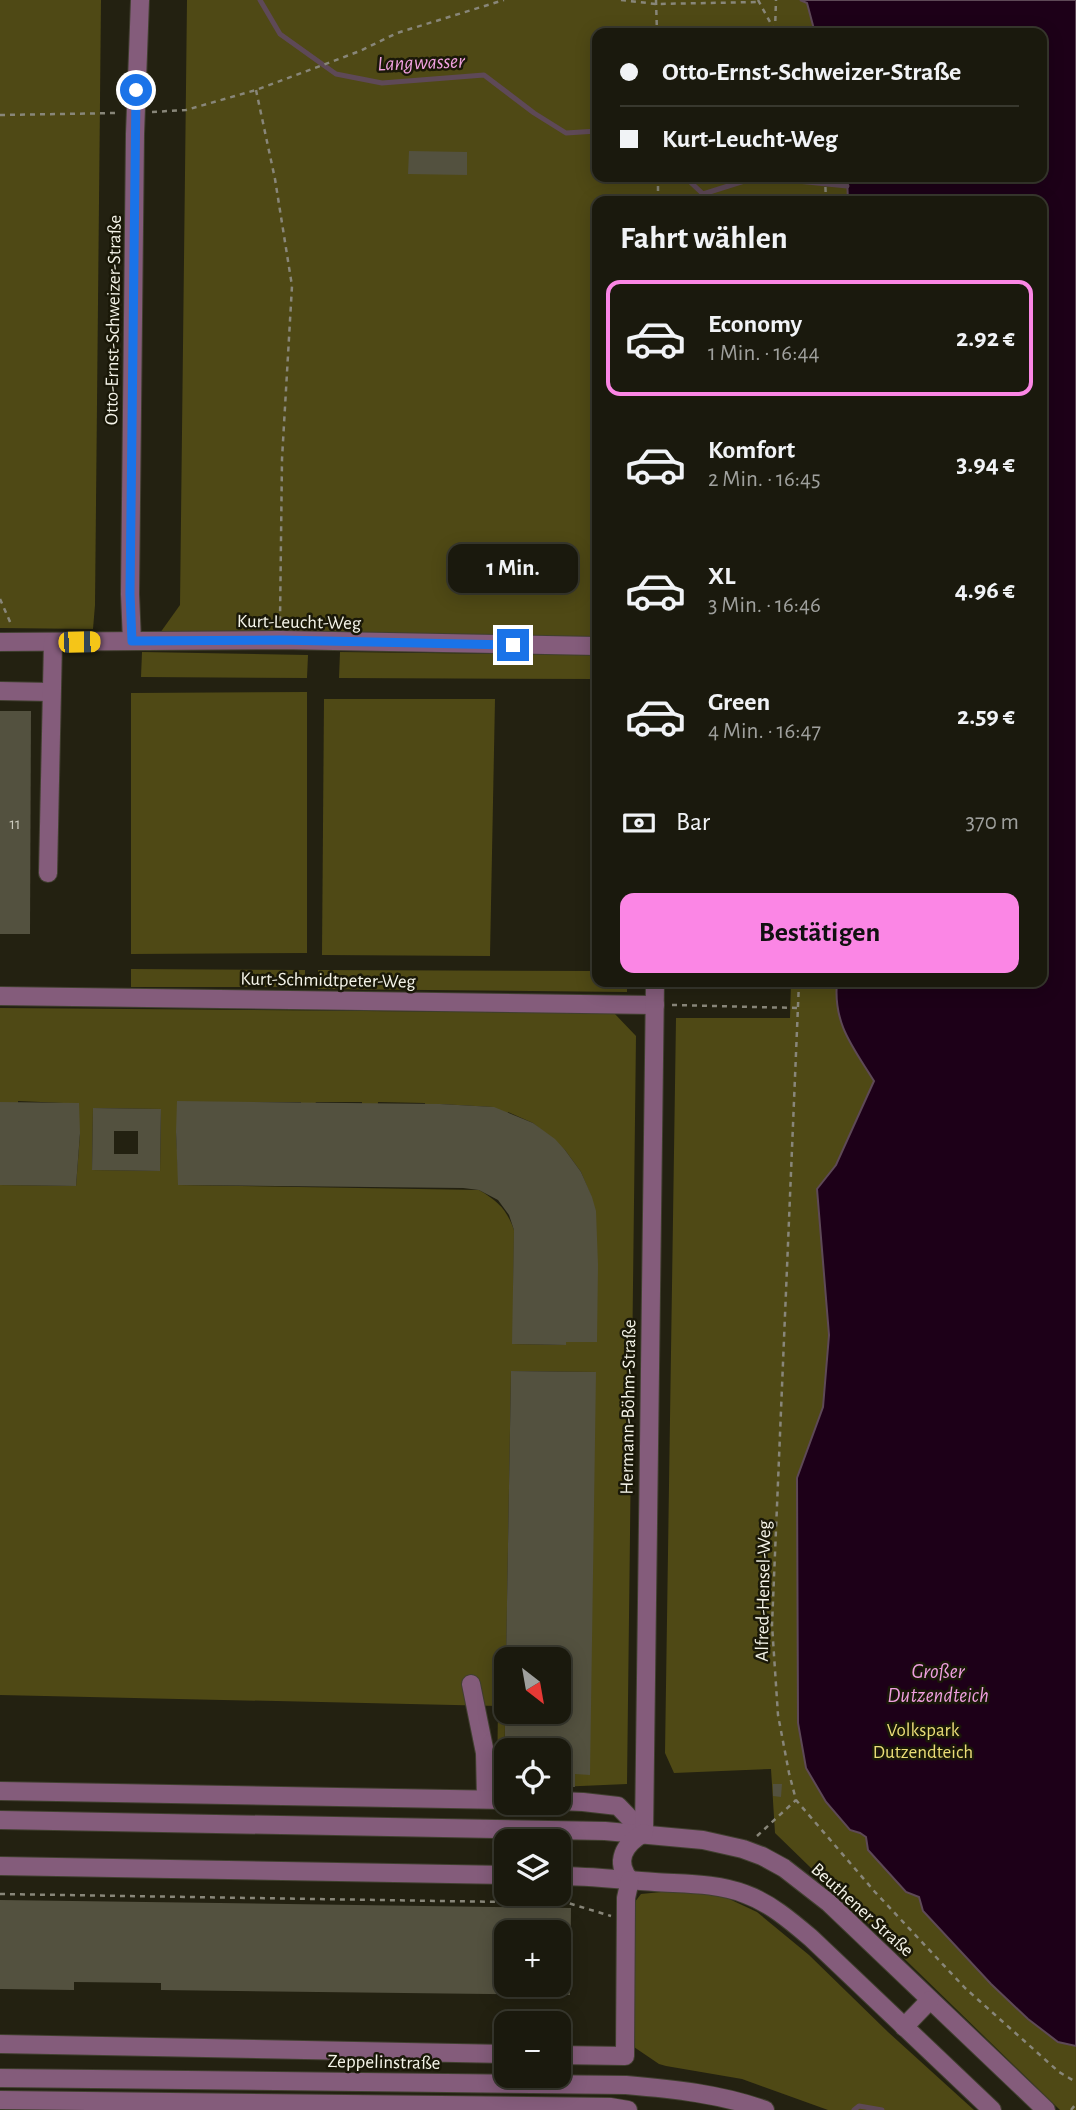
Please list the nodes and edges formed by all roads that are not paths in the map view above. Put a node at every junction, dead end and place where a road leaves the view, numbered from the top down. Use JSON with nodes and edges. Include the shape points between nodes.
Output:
{"nodes":[{"id":1,"x":141,"y":0,"type":"edge"},
{"id":2,"x":132,"y":641,"type":"junction"},
{"id":3,"x":0,"y":642,"type":"edge"},
{"id":4,"x":53,"y":642,"type":"junction"},
{"id":5,"x":592,"y":646,"type":"edge"},
{"id":6,"x":0,"y":691,"type":"edge"},
{"id":7,"x":51,"y":692,"type":"junction"},
{"id":8,"x":48,"y":873,"type":"dead end"},
{"id":9,"x":655,"y":987,"type":"edge"},
{"id":10,"x":0,"y":996,"type":"edge"},
{"id":11,"x":655,"y":1005,"type":"junction"},
{"id":12,"x":471,"y":1684,"type":"dead end"},
{"id":13,"x":0,"y":1791,"type":"edge"},
{"id":14,"x":486,"y":1799,"type":"junction"},
{"id":15,"x":494,"y":1799,"type":"edge"},
{"id":16,"x":571,"y":1802,"type":"edge"},
{"id":17,"x":0,"y":1820,"type":"edge"},
{"id":18,"x":644,"y":1833,"type":"junction"},
{"id":19,"x":0,"y":1866,"type":"edge"},
{"id":20,"x":494,"y":1875,"type":"edge"},
{"id":21,"x":571,"y":1876,"type":"edge"},
{"id":22,"x":631,"y":1880,"type":"junction"},
{"id":23,"x":930,"y":2000,"type":"junction"},
{"id":24,"x":904,"y":2027,"type":"junction"},
{"id":25,"x":0,"y":2044,"type":"edge"},
{"id":26,"x":494,"y":2053,"type":"edge"},
{"id":27,"x":571,"y":2054,"type":"edge"},
{"id":28,"x":0,"y":2078,"type":"edge"},
{"id":29,"x":0,"y":2101,"type":"edge"},
{"id":30,"x":628,"y":2110,"type":"edge"},
{"id":31,"x":765,"y":2110,"type":"edge"},
{"id":32,"x":992,"y":2110,"type":"edge"},
{"id":33,"x":1046,"y":2110,"type":"edge"}],
"edges":[{"from":1,"to":2,"type":"street","name":"Otto-Ernst-Schweizer-Straße"},
{"from":2,"to":4,"type":"street","name":"Kurt-Leucht-Weg"},
{"from":2,"to":5,"type":"street","name":"Kurt-Leucht-Weg"},
{"from":3,"to":4,"type":"street","name":"Kurt-Leucht-Weg"},
{"from":4,"to":7,"type":"street"},
{"from":6,"to":7,"type":"street"},
{"from":7,"to":8,"type":"street"},
{"from":9,"to":11,"type":"street","name":"Hermann-Böhm-Straße"},
{"from":10,"to":11,"type":"street","name":"Kurt-Schmidtpeter-Weg"},
{"from":11,"to":18,"type":"street","name":"Hermann-Böhm-Straße"},
{"from":12,"to":14,"type":"street","via":[[485,1754]]},
{"from":13,"to":14,"type":"street"},
{"from":14,"to":15,"type":"street"},
{"from":16,"to":18,"type":"street","via":[[618,1806]]},
{"from":17,"to":18,"type":"street","name":"Beuthener Straße"},
{"from":18,"to":22,"type":"street","via":[[623,1855],[622,1867]]},
{"from":18,"to":23,"type":"street","name":"Beuthener Straße","via":[[703,1840],[773,1861],[829,1903]]},
{"from":19,"to":20,"type":"street"},
{"from":21,"to":22,"type":"street"},
{"from":22,"to":24,"type":"street","via":[[723,1888],[757,1899],[811,1938]]},
{"from":22,"to":27,"type":"street","via":[[626,1898],[625,2056]]},
{"from":23,"to":24,"type":"street"},
{"from":23,"to":33,"type":"street","name":"Beuthener Straße"},
{"from":24,"to":32,"type":"street"},
{"from":25,"to":26,"type":"street"},
{"from":28,"to":31,"type":"street","name":"Zeppelinstraße","via":[[626,2085],[681,2090]]},
{"from":29,"to":30,"type":"street"}]}
